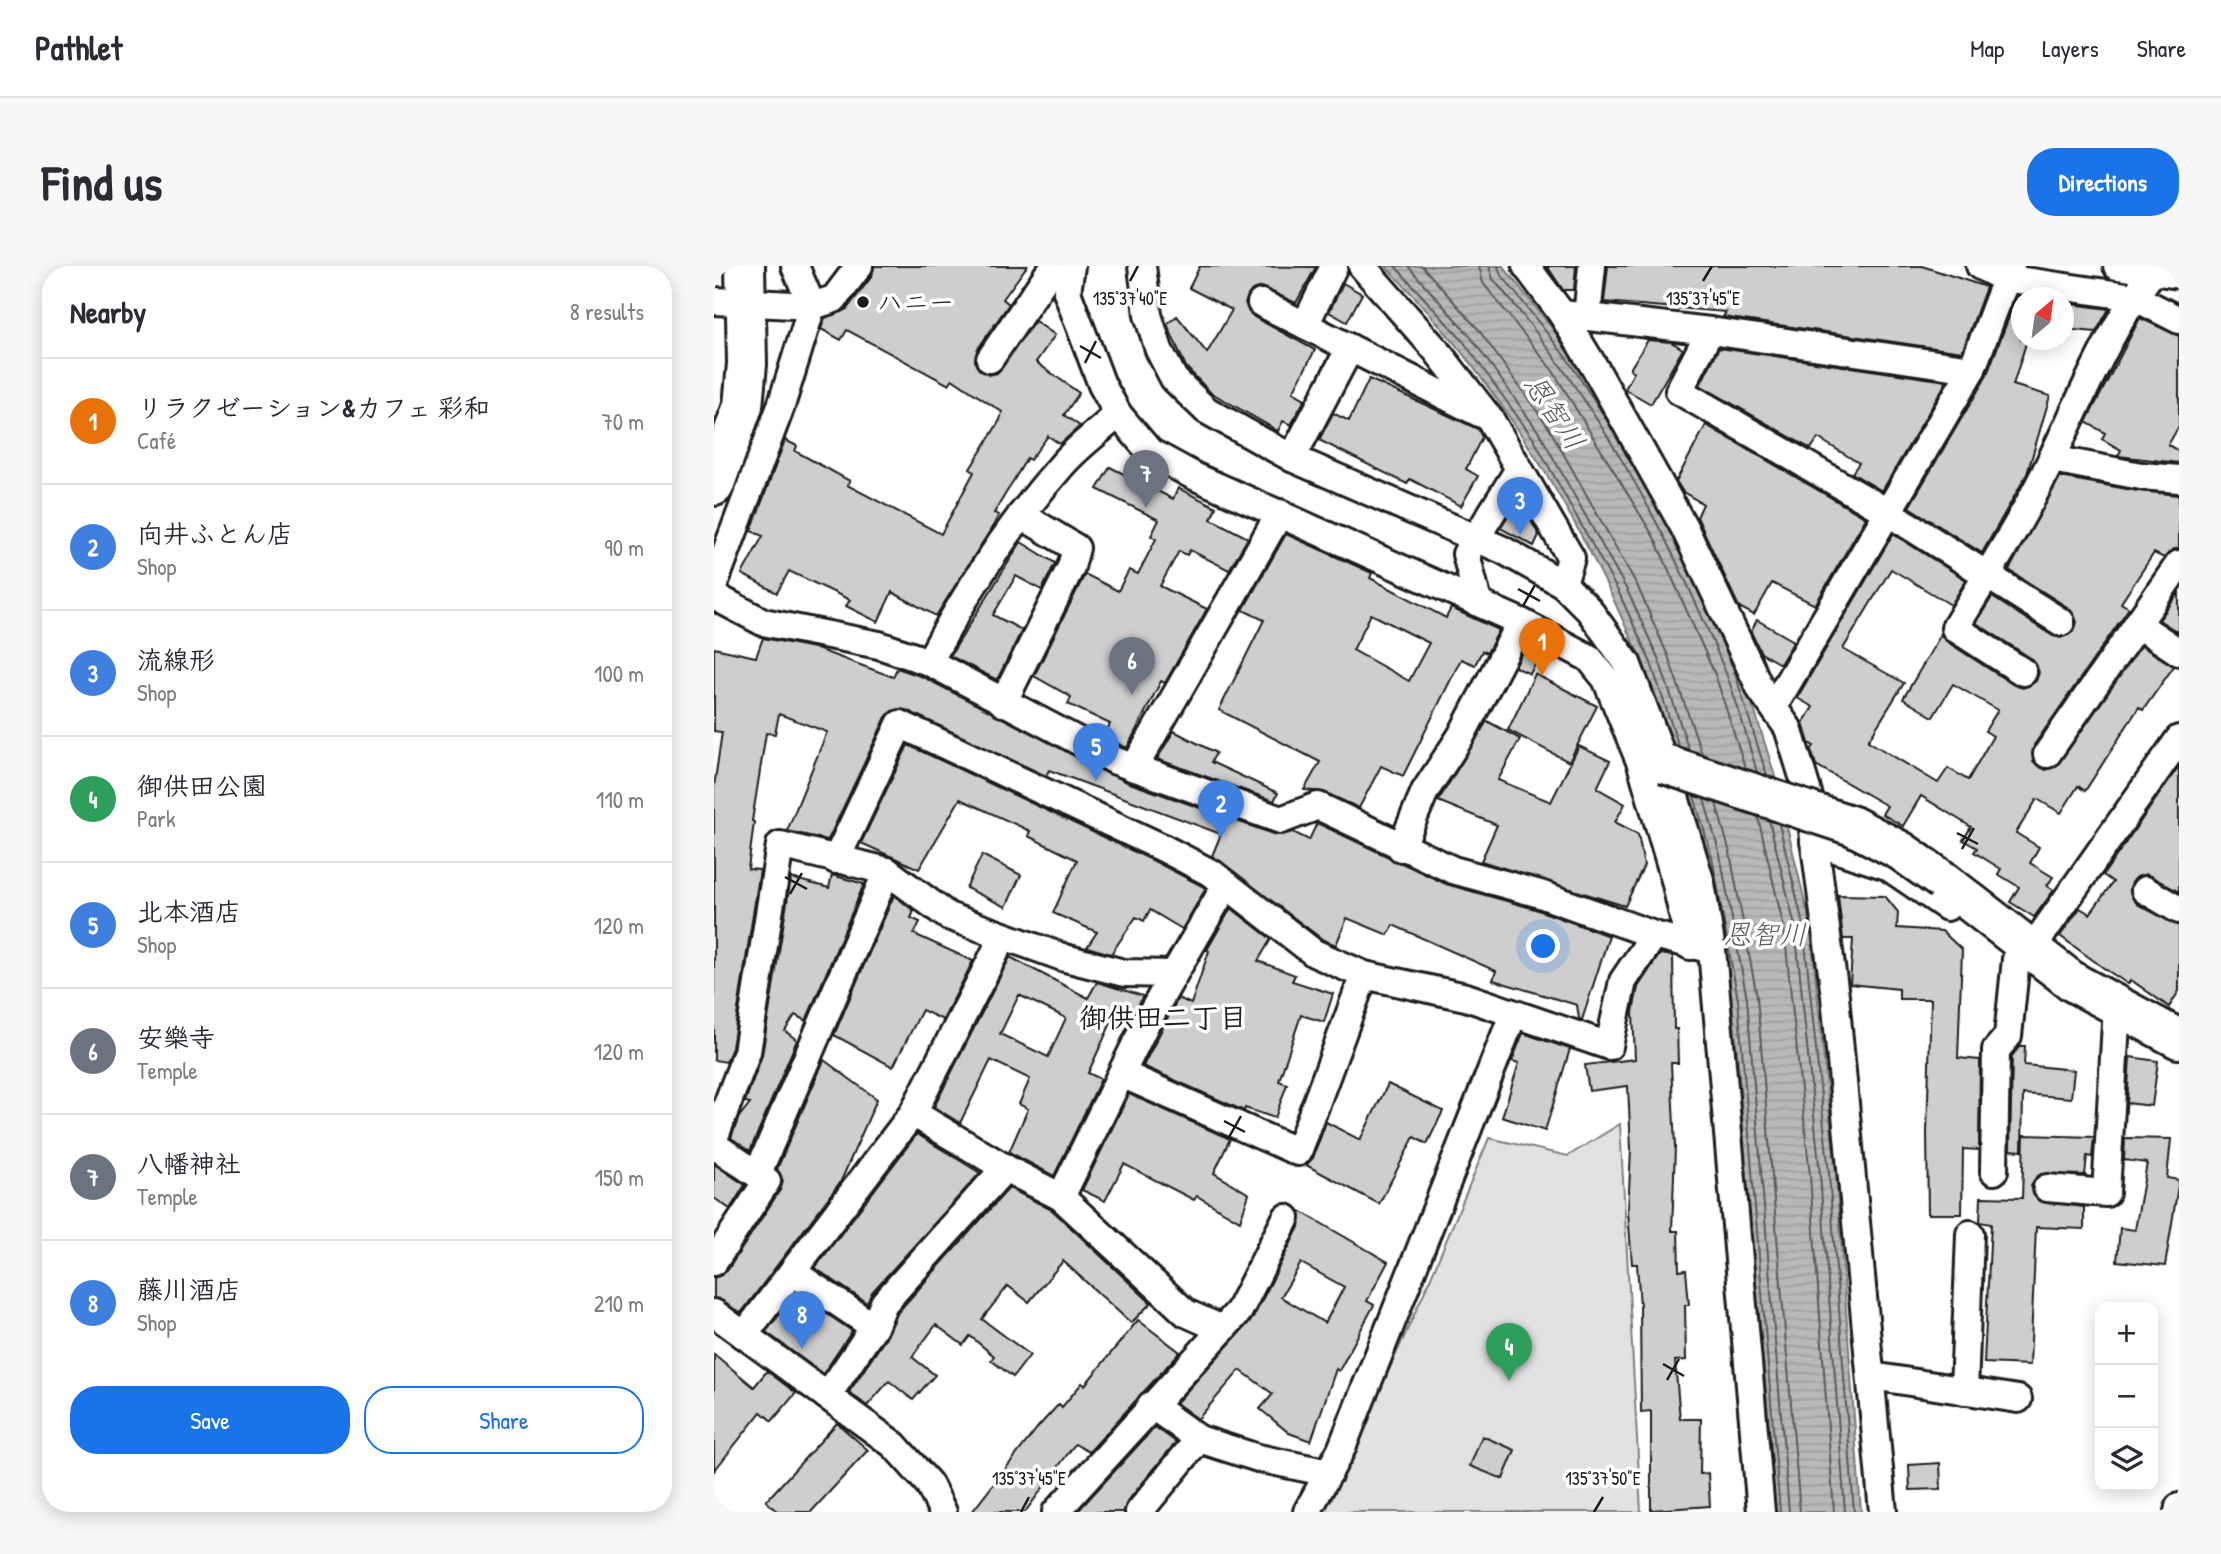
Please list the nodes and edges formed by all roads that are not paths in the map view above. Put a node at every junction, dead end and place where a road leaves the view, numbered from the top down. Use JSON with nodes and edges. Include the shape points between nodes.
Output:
{"nodes":[{"id":1,"x":795,"y":266,"type":"edge"},
{"id":2,"x":859,"y":266,"type":"edge"},
{"id":3,"x":1142,"y":266,"type":"edge"},
{"id":4,"x":1335,"y":266,"type":"edge"},
{"id":5,"x":1362,"y":266,"type":"edge"},
{"id":6,"x":1525,"y":266,"type":"edge"},
{"id":7,"x":1592,"y":266,"type":"edge"},
{"id":8,"x":1980,"y":266,"type":"edge"},
{"id":9,"x":2118,"y":266,"type":"edge"},
{"id":10,"x":2008,"y":272,"type":"edge"},
{"id":11,"x":2166,"y":273,"type":"edge"},
{"id":12,"x":1056,"y":275,"type":"edge"},
{"id":13,"x":735,"y":290,"type":"edge"},
{"id":14,"x":2134,"y":297,"type":"junction"},
{"id":15,"x":1261,"y":303,"type":"dead end"},
{"id":16,"x":812,"y":306,"type":"junction"},
{"id":17,"x":1575,"y":316,"type":"junction"},
{"id":18,"x":2179,"y":320,"type":"edge"},
{"id":19,"x":1305,"y":325,"type":"junction"},
{"id":20,"x":1710,"y":331,"type":"junction"},
{"id":21,"x":1350,"y":348,"type":"junction"},
{"id":22,"x":990,"y":359,"type":"dead end"},
{"id":23,"x":1972,"y":369,"type":"junction"},
{"id":24,"x":1118,"y":414,"type":"junction"},
{"id":25,"x":1490,"y":418,"type":"junction"},
{"id":26,"x":1293,"y":458,"type":"junction"},
{"id":27,"x":2052,"y":459,"type":"junction"},
{"id":28,"x":1519,"y":469,"type":"junction"},
{"id":29,"x":2179,"y":479,"type":"edge"},
{"id":30,"x":714,"y":486,"type":"edge"},
{"id":31,"x":1280,"y":513,"type":"junction"},
{"id":32,"x":1889,"y":513,"type":"junction"},
{"id":33,"x":1021,"y":515,"type":"junction"},
{"id":34,"x":1476,"y":538,"type":"junction"},
{"id":35,"x":2179,"y":564,"type":"edge"},
{"id":36,"x":1987,"y":575,"type":"junction"},
{"id":37,"x":714,"y":584,"type":"edge"},
{"id":38,"x":1563,"y":584,"type":"junction"},
{"id":39,"x":714,"y":596,"type":"edge"},
{"id":40,"x":1478,"y":602,"type":"junction"},
{"id":41,"x":1521,"y":621,"type":"junction"},
{"id":42,"x":2061,"y":622,"type":"dead end"},
{"id":43,"x":2137,"y":624,"type":"junction"},
{"id":44,"x":2179,"y":652,"type":"edge"},
{"id":45,"x":929,"y":662,"type":"junction"},
{"id":46,"x":2022,"y":672,"type":"dead end"},
{"id":47,"x":1003,"y":703,"type":"junction"},
{"id":48,"x":1774,"y":706,"type":"junction"},
{"id":49,"x":2179,"y":739,"type":"edge"},
{"id":50,"x":2047,"y":754,"type":"dead end"},
{"id":51,"x":1665,"y":764,"type":"junction"},
{"id":52,"x":1134,"y":768,"type":"junction"},
{"id":53,"x":1808,"y":793,"type":"junction"},
{"id":54,"x":1814,"y":842,"type":"junction"},
{"id":55,"x":1401,"y":848,"type":"junction"},
{"id":56,"x":836,"y":860,"type":"junction"},
{"id":57,"x":887,"y":870,"type":"junction"},
{"id":58,"x":1226,"y":885,"type":"junction"},
{"id":59,"x":2145,"y":890,"type":"dead end"},
{"id":60,"x":2179,"y":910,"type":"edge"},
{"id":61,"x":1654,"y":934,"type":"junction"},
{"id":62,"x":1003,"y":937,"type":"junction"},
{"id":63,"x":1701,"y":948,"type":"junction"},
{"id":64,"x":2028,"y":948,"type":"junction"},
{"id":65,"x":1174,"y":974,"type":"junction"},
{"id":66,"x":1364,"y":975,"type":"junction"},
{"id":67,"x":2117,"y":1006,"type":"junction"},
{"id":68,"x":1513,"y":1015,"type":"junction"},
{"id":69,"x":2176,"y":1033,"type":"edge"},
{"id":70,"x":1122,"y":1074,"type":"junction"},
{"id":71,"x":913,"y":1113,"type":"junction"},
{"id":72,"x":714,"y":1139,"type":"edge"},
{"id":73,"x":714,"y":1145,"type":"edge"},
{"id":74,"x":1005,"y":1168,"type":"junction"},
{"id":75,"x":1994,"y":1171,"type":"dead end"},
{"id":76,"x":758,"y":1173,"type":"junction"},
{"id":77,"x":2047,"y":1188,"type":"dead end"},
{"id":78,"x":1061,"y":1197,"type":"junction"},
{"id":79,"x":1286,"y":1218,"type":"dead end"},
{"id":80,"x":1970,"y":1234,"type":"dead end"},
{"id":81,"x":714,"y":1262,"type":"edge"},
{"id":82,"x":794,"y":1273,"type":"junction"},
{"id":83,"x":714,"y":1313,"type":"edge"},
{"id":84,"x":874,"y":1327,"type":"junction"},
{"id":85,"x":1222,"y":1329,"type":"junction"},
{"id":86,"x":744,"y":1335,"type":"junction"},
{"id":87,"x":1872,"y":1376,"type":"junction"},
{"id":88,"x":1964,"y":1391,"type":"junction"},
{"id":89,"x":827,"y":1396,"type":"junction"},
{"id":90,"x":2018,"y":1399,"type":"dead end"},
{"id":91,"x":1151,"y":1405,"type":"junction"},
{"id":92,"x":1199,"y":1439,"type":"junction"},
{"id":93,"x":1329,"y":1473,"type":"junction"},
{"id":94,"x":943,"y":1512,"type":"edge"},
{"id":95,"x":1056,"y":1512,"type":"edge"},
{"id":96,"x":1139,"y":1512,"type":"edge"},
{"id":97,"x":1307,"y":1512,"type":"edge"},
{"id":98,"x":1761,"y":1512,"type":"edge"},
{"id":99,"x":1883,"y":1512,"type":"edge"}],
"edges":[{"from":1,"to":16,"type":"street"},
{"from":2,"to":16,"type":"street","via":[[834,299]]},
{"from":3,"to":26,"type":"street","via":[[1148,315],[1158,350],[1174,379],[1206,410]]},
{"from":4,"to":19,"type":"street"},
{"from":5,"to":25,"type":"street"},
{"from":6,"to":17,"type":"street"},
{"from":7,"to":17,"type":"street"},
{"from":8,"to":10,"type":"street"},
{"from":9,"to":11,"type":"street"},
{"from":10,"to":14,"type":"street"},
{"from":10,"to":23,"type":"street"},
{"from":11,"to":14,"type":"street"},
{"from":12,"to":22,"type":"street"},
{"from":12,"to":24,"type":"street"},
{"from":13,"to":16,"type":"street"},
{"from":13,"to":30,"type":"street","via":[[747,364],[743,406]]},
{"from":14,"to":18,"type":"street"},
{"from":14,"to":27,"type":"street","via":[[2076,401]]},
{"from":15,"to":19,"type":"street"},
{"from":16,"to":37,"type":"street","via":[[781,406]]},
{"from":17,"to":20,"type":"street"},
{"from":17,"to":48,"type":"street","via":[[1684,527],[1761,690]]},
{"from":19,"to":21,"type":"street"},
{"from":20,"to":23,"type":"street"},
{"from":20,"to":32,"type":"street","via":[[1679,391]]},
{"from":21,"to":25,"type":"street"},
{"from":21,"to":26,"type":"street"},
{"from":23,"to":32,"type":"street"},
{"from":24,"to":31,"type":"street","via":[[1150,452]]},
{"from":24,"to":33,"type":"street","via":[[1064,463]]},
{"from":25,"to":28,"type":"street"},
{"from":26,"to":34,"type":"street"},
{"from":27,"to":29,"type":"street"},
{"from":27,"to":36,"type":"street"},
{"from":28,"to":34,"type":"street"},
{"from":28,"to":38,"type":"street","via":[[1571,558]]},
{"from":31,"to":40,"type":"street"},
{"from":31,"to":52,"type":"street"},
{"from":32,"to":36,"type":"street"},
{"from":32,"to":48,"type":"street"},
{"from":33,"to":45,"type":"street","via":[[960,603]]},
{"from":33,"to":47,"type":"street","via":[[1076,548],[1072,567]]},
{"from":34,"to":38,"type":"street"},
{"from":34,"to":40,"type":"street","via":[[1466,554]]},
{"from":35,"to":43,"type":"street"},
{"from":36,"to":42,"type":"street"},
{"from":36,"to":46,"type":"street","via":[[1955,628]]},
{"from":38,"to":51,"type":"street","via":[[1589,610],[1627,663]]},
{"from":39,"to":45,"type":"street","via":[[762,622],[879,645]]},
{"from":40,"to":41,"type":"street"},
{"from":41,"to":55,"type":"street","via":[[1461,736],[1425,791]]},
{"from":41,"to":63,"type":"street","via":[[1589,658],[1605,679],[1641,764],[1675,880]]},
{"from":43,"to":44,"type":"street"},
{"from":43,"to":50,"type":"street"},
{"from":45,"to":47,"type":"street"},
{"from":47,"to":52,"type":"street"},
{"from":48,"to":53,"type":"street","via":[[1788,728]]},
{"from":49,"to":64,"type":"street"},
{"from":51,"to":63,"type":"street","via":[[1701,883]]},
{"from":51,"to":64,"type":"street","bridge":true,"via":[[1853,826],[1901,851]]},
{"from":52,"to":55,"type":"street","via":[[1281,820],[1318,807]]},
{"from":53,"to":54,"type":"street"},
{"from":53,"to":64,"type":"street","via":[[1865,815],[1945,863]]},
{"from":54,"to":64,"type":"street","via":[[1887,866]]},
{"from":54,"to":87,"type":"street","via":[[1835,996]]},
{"from":55,"to":61,"type":"street","via":[[1453,870],[1540,894]]},
{"from":56,"to":57,"type":"street"},
{"from":56,"to":58,"type":"street","via":[[900,723],[1161,846]]},
{"from":56,"to":72,"type":"street","via":[[780,845],[747,1052]]},
{"from":57,"to":62,"type":"street","via":[[948,916]]},
{"from":57,"to":76,"type":"street"},
{"from":58,"to":65,"type":"street"},
{"from":58,"to":66,"type":"street","via":[[1314,953]]},
{"from":59,"to":60,"type":"street"},
{"from":61,"to":63,"type":"street"},
{"from":61,"to":68,"type":"street","via":[[1623,981],[1609,1046]]},
{"from":62,"to":65,"type":"street","via":[[1124,973]]},
{"from":62,"to":71,"type":"street"},
{"from":63,"to":98,"type":"street"},
{"from":64,"to":67,"type":"street","via":[[2073,982]]},
{"from":64,"to":75,"type":"street","via":[[2008,1036],[1996,1050]]},
{"from":65,"to":70,"type":"street"},
{"from":66,"to":68,"type":"street","via":[[1466,997]]},
{"from":66,"to":70,"type":"street","via":[[1298,1152]]},
{"from":67,"to":69,"type":"street"},
{"from":67,"to":77,"type":"street","via":[[2106,1194]]},
{"from":68,"to":93,"type":"street"},
{"from":70,"to":78,"type":"street"},
{"from":71,"to":74,"type":"street"},
{"from":71,"to":82,"type":"street"},
{"from":73,"to":76,"type":"street"},
{"from":74,"to":78,"type":"street"},
{"from":74,"to":84,"type":"street","via":[[884,1303]]},
{"from":76,"to":81,"type":"street","via":[[767,1181]]},
{"from":78,"to":85,"type":"street","via":[[1186,1313]]},
{"from":79,"to":85,"type":"street","via":[[1239,1311]]},
{"from":80,"to":88,"type":"street"},
{"from":82,"to":84,"type":"street"},
{"from":82,"to":86,"type":"street"},
{"from":83,"to":86,"type":"street"},
{"from":84,"to":89,"type":"street"},
{"from":85,"to":91,"type":"street"},
{"from":86,"to":89,"type":"street"},
{"from":87,"to":88,"type":"street"},
{"from":87,"to":99,"type":"street"},
{"from":88,"to":90,"type":"street"},
{"from":89,"to":94,"type":"street","via":[[894,1445],[929,1484]]},
{"from":91,"to":92,"type":"street"},
{"from":91,"to":95,"type":"street"},
{"from":92,"to":93,"type":"street"},
{"from":92,"to":96,"type":"street"},
{"from":93,"to":97,"type":"street"}]}
